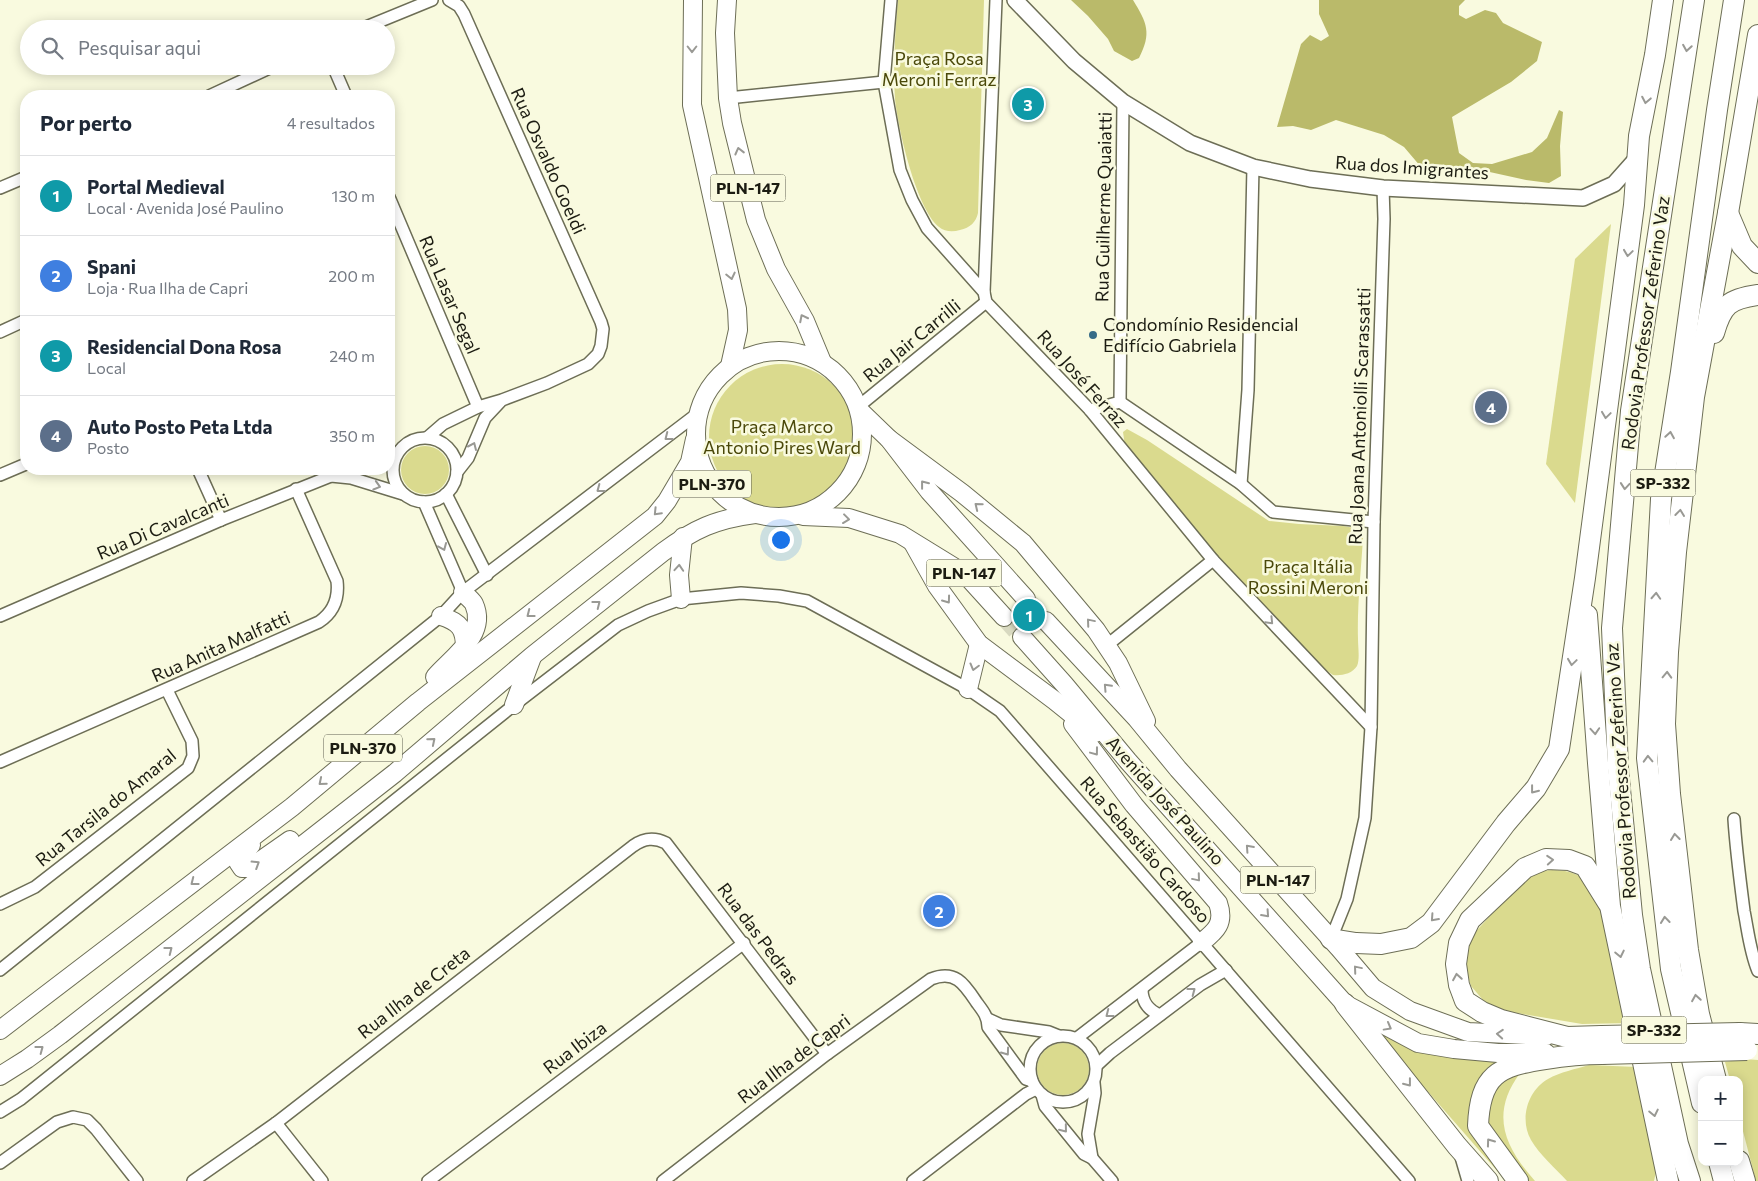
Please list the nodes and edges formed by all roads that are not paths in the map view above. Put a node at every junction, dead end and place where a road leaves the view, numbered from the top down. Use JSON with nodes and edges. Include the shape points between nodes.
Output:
{"nodes":[{"id":1,"x":432,"y":0,"type":"edge"},
{"id":2,"x":693,"y":0,"type":"edge"},
{"id":3,"x":727,"y":0,"type":"edge"},
{"id":4,"x":891,"y":0,"type":"edge"},
{"id":5,"x":996,"y":0,"type":"edge"},
{"id":6,"x":1015,"y":0,"type":"edge"},
{"id":7,"x":1663,"y":0,"type":"edge"},
{"id":8,"x":1694,"y":0,"type":"edge"},
{"id":9,"x":1734,"y":0,"type":"edge"},
{"id":10,"x":451,"y":1,"type":"edge"},
{"id":11,"x":383,"y":20,"type":"edge"},
{"id":12,"x":1758,"y":35,"type":"edge"},
{"id":13,"x":254,"y":75,"type":"edge"},
{"id":14,"x":337,"y":75,"type":"edge"},
{"id":15,"x":884,"y":82,"type":"junction"},
{"id":16,"x":221,"y":90,"type":"edge"},
{"id":17,"x":343,"y":90,"type":"edge"},
{"id":18,"x":728,"y":98,"type":"junction"},
{"id":19,"x":1123,"y":102,"type":"junction"},
{"id":20,"x":1638,"y":157,"type":"junction"},
{"id":21,"x":1253,"y":167,"type":"junction"},
{"id":22,"x":20,"y":180,"type":"edge"},
{"id":23,"x":0,"y":188,"type":"edge"},
{"id":24,"x":1383,"y":188,"type":"junction"},
{"id":25,"x":395,"y":211,"type":"edge"},
{"id":26,"x":1728,"y":213,"type":"junction"},
{"id":27,"x":1758,"y":262,"type":"edge"},
{"id":28,"x":1758,"y":295,"type":"edge"},
{"id":29,"x":985,"y":297,"type":"junction"},
{"id":30,"x":20,"y":323,"type":"edge"},
{"id":31,"x":0,"y":332,"type":"edge"},
{"id":32,"x":822,"y":362,"type":"junction"},
{"id":33,"x":730,"y":366,"type":"junction"},
{"id":34,"x":1694,"y":397,"type":"junction"},
{"id":35,"x":502,"y":400,"type":"junction"},
{"id":36,"x":1120,"y":402,"type":"junction"},
{"id":37,"x":478,"y":407,"type":"junction"},
{"id":38,"x":860,"y":409,"type":"junction"},
{"id":39,"x":1090,"y":410,"type":"junction"},
{"id":40,"x":697,"y":414,"type":"junction"},
{"id":41,"x":428,"y":437,"type":"junction"},
{"id":42,"x":695,"y":439,"type":"junction"},
{"id":43,"x":889,"y":439,"type":"junction"},
{"id":44,"x":401,"y":447,"type":"junction"},
{"id":45,"x":395,"y":448,"type":"edge"},
{"id":46,"x":395,"y":458,"type":"edge"},
{"id":47,"x":20,"y":467,"type":"edge"},
{"id":48,"x":457,"y":472,"type":"junction"},
{"id":49,"x":0,"y":475,"type":"edge"},
{"id":50,"x":201,"y":475,"type":"edge"},
{"id":51,"x":327,"y":475,"type":"edge"},
{"id":52,"x":354,"y":475,"type":"edge"},
{"id":53,"x":393,"y":475,"type":"edge"},
{"id":54,"x":1241,"y":484,"type":"junction"},
{"id":55,"x":296,"y":489,"type":"junction"},
{"id":56,"x":403,"y":494,"type":"junction"},
{"id":57,"x":446,"y":494,"type":"junction"},
{"id":58,"x":424,"y":502,"type":"junction"},
{"id":59,"x":754,"y":514,"type":"junction"},
{"id":60,"x":797,"y":516,"type":"junction"},
{"id":61,"x":221,"y":520,"type":"junction"},
{"id":62,"x":1374,"y":522,"type":"junction"},
{"id":63,"x":683,"y":537,"type":"junction"},
{"id":64,"x":913,"y":543,"type":"junction"},
{"id":65,"x":1212,"y":560,"type":"junction"},
{"id":66,"x":487,"y":575,"type":"junction"},
{"id":67,"x":1585,"y":578,"type":"junction"},
{"id":68,"x":463,"y":592,"type":"junction"},
{"id":69,"x":681,"y":599,"type":"junction"},
{"id":70,"x":1026,"y":599,"type":"tunnel mouth"},
{"id":71,"x":0,"y":616,"type":"edge"},
{"id":72,"x":441,"y":616,"type":"junction"},
{"id":73,"x":1004,"y":616,"type":"tunnel mouth"},
{"id":74,"x":1046,"y":621,"type":"tunnel mouth"},
{"id":75,"x":1022,"y":637,"type":"tunnel mouth"},
{"id":76,"x":978,"y":644,"type":"junction"},
{"id":77,"x":1106,"y":646,"type":"junction"},
{"id":78,"x":465,"y":648,"type":"junction"},
{"id":79,"x":532,"y":656,"type":"junction"},
{"id":80,"x":968,"y":689,"type":"junction"},
{"id":81,"x":166,"y":690,"type":"junction"},
{"id":82,"x":1054,"y":700,"type":"junction"},
{"id":83,"x":418,"y":702,"type":"junction"},
{"id":84,"x":514,"y":705,"type":"junction"},
{"id":85,"x":1372,"y":726,"type":"junction"},
{"id":86,"x":1156,"y":741,"type":"junction"},
{"id":87,"x":1128,"y":761,"type":"junction"},
{"id":88,"x":0,"y":762,"type":"edge"},
{"id":89,"x":395,"y":773,"type":"junction"},
{"id":90,"x":292,"y":807,"type":"junction"},
{"id":91,"x":1734,"y":819,"type":"dead end"},
{"id":92,"x":658,"y":839,"type":"joint"},
{"id":93,"x":0,"y":904,"type":"edge"},
{"id":94,"x":1610,"y":906,"type":"junction"},
{"id":95,"x":1331,"y":939,"type":"junction"},
{"id":96,"x":1202,"y":942,"type":"junction"},
{"id":97,"x":744,"y":943,"type":"junction"},
{"id":98,"x":0,"y":970,"type":"edge"},
{"id":99,"x":1226,"y":970,"type":"junction"},
{"id":100,"x":1758,"y":971,"type":"edge"},
{"id":101,"x":1142,"y":989,"type":"junction"},
{"id":102,"x":1345,"y":1004,"type":"junction"},
{"id":103,"x":1160,"y":1015,"type":"junction"},
{"id":104,"x":988,"y":1019,"type":"junction"},
{"id":105,"x":0,"y":1030,"type":"edge"},
{"id":106,"x":1059,"y":1036,"type":"junction"},
{"id":107,"x":1566,"y":1037,"type":"junction"},
{"id":108,"x":1076,"y":1038,"type":"junction"},
{"id":109,"x":1751,"y":1042,"type":"edge"},
{"id":110,"x":1602,"y":1045,"type":"junction"},
{"id":111,"x":828,"y":1054,"type":"junction"},
{"id":112,"x":1581,"y":1054,"type":"junction"},
{"id":113,"x":1097,"y":1065,"type":"junction"},
{"id":114,"x":0,"y":1076,"type":"edge"},
{"id":115,"x":1715,"y":1076,"type":"edge"},
{"id":116,"x":1094,"y":1082,"type":"junction"},
{"id":117,"x":1698,"y":1086,"type":"edge"},
{"id":118,"x":1037,"y":1089,"type":"junction"},
{"id":119,"x":0,"y":1112,"type":"edge"},
{"id":120,"x":276,"y":1123,"type":"junction"},
{"id":121,"x":1457,"y":1146,"type":"junction"},
{"id":122,"x":1092,"y":1158,"type":"junction"},
{"id":123,"x":0,"y":1163,"type":"edge"},
{"id":124,"x":1719,"y":1166,"type":"edge"},
{"id":125,"x":1740,"y":1166,"type":"edge"},
{"id":126,"x":1665,"y":1175,"type":"edge"},
{"id":127,"x":137,"y":1181,"type":"edge"},
{"id":128,"x":193,"y":1181,"type":"edge"},
{"id":129,"x":322,"y":1181,"type":"edge"},
{"id":130,"x":428,"y":1181,"type":"edge"},
{"id":131,"x":663,"y":1181,"type":"edge"},
{"id":132,"x":913,"y":1181,"type":"edge"},
{"id":133,"x":1112,"y":1181,"type":"edge"},
{"id":134,"x":1409,"y":1181,"type":"edge"},
{"id":135,"x":1468,"y":1181,"type":"edge"},
{"id":136,"x":1488,"y":1181,"type":"edge"},
{"id":137,"x":1518,"y":1181,"type":"edge"},
{"id":138,"x":1690,"y":1181,"type":"edge"},
{"id":139,"x":1724,"y":1181,"type":"edge"},
{"id":140,"x":1745,"y":1181,"type":"edge"}],
"edges":[{"from":1,"to":11,"type":"street"},
{"from":2,"to":33,"type":"main road","number":"PLN-147","one_way":true,"via":[[692,105],[737,309],[738,330]]},
{"from":3,"to":18,"type":"main road","number":"PLN-147"},
{"from":4,"to":15,"type":"street","name":"Rua José Ferraz"},
{"from":5,"to":29,"type":"street"},
{"from":6,"to":19,"type":"street","name":"Rua dos Imigrantes","via":[[1074,61]]},
{"from":7,"to":20,"type":"highway","one_way":true},
{"from":8,"to":138,"type":"highway","name":"Rodovia Professor Zeferino Vaz","number":"SP-332","one_way":true,"via":[[1631,411],[1612,628],[1618,768],[1632,916],[1640,969],[1678,1144]]},
{"from":117,"to":9,"type":"highway","name":"Rodovia Professor Zeferino Vaz","number":"SP-332","one_way":true,"via":[[1671,969],[1647,758],[1661,499]]},
{"from":10,"to":35,"type":"street","name":"Rua Osvaldo Goeldi","via":[[464,14],[601,322],[603,338],[598,354],[588,364]]},
{"from":12,"to":26,"type":"highway"},
{"from":13,"to":16,"type":"street"},
{"from":14,"to":17,"type":"street"},
{"from":15,"to":18,"type":"street"},
{"from":15,"to":29,"type":"street","name":"Rua José Ferraz","via":[[900,170],[912,200],[927,228]]},
{"from":32,"to":18,"type":"main road","number":"PLN-147","one_way":true,"via":[[805,321],[776,269],[756,220]]},
{"from":19,"to":21,"type":"street","name":"Rua dos Imigrantes","via":[[1190,143]]},
{"from":19,"to":36,"type":"street","name":"Rua Guilherme Quaiatti"},
{"from":20,"to":24,"type":"street","name":"Rua dos Imigrantes","via":[[1614,184],[1583,198]]},
{"from":20,"to":67,"type":"highway","one_way":true},
{"from":21,"to":24,"type":"street","name":"Rua dos Imigrantes","via":[[1310,179]]},
{"from":21,"to":54,"type":"street","via":[[1248,390]]},
{"from":22,"to":23,"type":"street"},
{"from":24,"to":62,"type":"street","name":"Rua Joana Antoniolli Scarassatti"},
{"from":25,"to":37,"type":"street","name":"Rua Lasar Segal"},
{"from":26,"to":27,"type":"highway","via":[[1742,246]]},
{"from":26,"to":34,"type":"highway"},
{"from":28,"to":34,"type":"highway","via":[[1734,300],[1719,316]]},
{"from":29,"to":38,"type":"street","name":"Rua Jair Carrilli"},
{"from":29,"to":39,"type":"street","name":"Rua José Ferraz"},
{"from":30,"to":31,"type":"street"},
{"from":32,"to":33,"type":"main road","number":"PLN-370","via":[[792,351],[760,352]]},
{"from":32,"to":38,"type":"main road","number":"PLN-370","via":[[845,381]]},
{"from":33,"to":40,"type":"main road","number":"PLN-370","via":[[710,387]]},
{"from":115,"to":34,"type":"highway","one_way":true,"via":[[1699,1014],[1688,950],[1665,724],[1676,552]]},
{"from":35,"to":37,"type":"street"},
{"from":48,"to":35,"type":"street","one_way":true,"via":[[468,458],[485,418]]},
{"from":36,"to":39,"type":"street"},
{"from":36,"to":54,"type":"street"},
{"from":37,"to":41,"type":"street","via":[[444,424]]},
{"from":38,"to":43,"type":"main road","number":"PLN-147"},
{"from":38,"to":60,"type":"main road","number":"PLN-370","via":[[863,445],[852,477],[829,501]]},
{"from":39,"to":65,"type":"street","name":"Rua José Ferraz"},
{"from":40,"to":42,"type":"main road","number":"PLN-370"},
{"from":40,"to":66,"type":"street","one_way":true},
{"from":41,"to":44,"type":"street","via":[[409,441]]},
{"from":41,"to":48,"type":"street","via":[[446,445],[456,462]]},
{"from":42,"to":59,"type":"main road","number":"PLN-370","via":[[700,464],[713,486],[732,503]]},
{"from":42,"to":83,"type":"main road","number":"PLN-370","one_way":true,"via":[[690,462],[655,516]]},
{"from":70,"to":43,"type":"main road","number":"PLN-147","one_way":true,"via":[[929,491]]},
{"from":77,"to":43,"type":"main road","one_way":true,"via":[[1023,543]]},
{"from":44,"to":45,"type":"street"},
{"from":44,"to":46,"type":"street"},
{"from":47,"to":49,"type":"street"},
{"from":48,"to":57,"type":"street","via":[[452,488]]},
{"from":50,"to":61,"type":"street"},
{"from":51,"to":55,"type":"street","name":"Rua Di Cavalcanti"},
{"from":52,"to":56,"type":"street","one_way":true},
{"from":53,"to":56,"type":"street"},
{"from":54,"to":62,"type":"street","via":[[1273,512]]},
{"from":55,"to":61,"type":"street","name":"Rua Di Cavalcanti"},
{"from":55,"to":81,"type":"street","name":"Rua Anita Malfatti","via":[[337,581],[333,609],[319,622]]},
{"from":56,"to":58,"type":"street"},
{"from":57,"to":58,"type":"street"},
{"from":57,"to":66,"type":"street"},
{"from":58,"to":68,"type":"street","one_way":true},
{"from":59,"to":60,"type":"main road","number":"PLN-370"},
{"from":59,"to":63,"type":"main road","number":"PLN-370","via":[[721,520]]},
{"from":60,"to":64,"type":"main road","number":"PLN-147","one_way":true,"via":[[849,518],[900,534]]},
{"from":61,"to":71,"type":"street","name":"Rua Di Cavalcanti"},
{"from":62,"to":85,"type":"street","name":"Rua Joana Antoniolli Scarassatti"},
{"from":69,"to":63,"type":"main road","one_way":true,"via":[[679,576]]},
{"from":79,"to":63,"type":"main road","number":"PLN-370","one_way":true},
{"from":64,"to":73,"type":"main road","number":"PLN-147","via":[[965,574]]},
{"from":64,"to":76,"type":"main road","one_way":true,"via":[[937,586]]},
{"from":65,"to":77,"type":"street"},
{"from":65,"to":85,"type":"street","name":"Rua José Ferraz","one_way":true},
{"from":66,"to":68,"type":"street"},
{"from":67,"to":94,"type":"highway","one_way":true},
{"from":67,"to":95,"type":"highway","one_way":true,"via":[[1559,749],[1536,788],[1431,923],[1411,938],[1380,944]]},
{"from":68,"to":72,"type":"street"},
{"from":68,"to":78,"type":"main road","via":[[474,603],[476,616],[475,630]]},
{"from":69,"to":80,"type":"street","name":"Rua Sebastião Cardoso","via":[[740,593],[807,601]]},
{"from":69,"to":84,"type":"street","name":"Rua Sebastião Cardoso","via":[[618,625]]},
{"from":72,"to":78,"type":"main road","via":[[460,627],[465,634]]},
{"from":72,"to":98,"type":"street"},
{"from":86,"to":74,"type":"main road","name":"Avenida José Paulino","number":"PLN-147","one_way":true},
{"from":75,"to":87,"type":"main road","name":"Avenida José Paulino","number":"PLN-147"},
{"from":76,"to":80,"type":"main road","one_way":true},
{"from":76,"to":82,"type":"main road"},
{"from":77,"to":86,"type":"main road","via":[[1118,663]]},
{"from":78,"to":83,"type":"main road","via":[[436,675]]},
{"from":79,"to":84,"type":"main road"},
{"from":89,"to":79,"type":"main road","number":"PLN-370","one_way":true},
{"from":80,"to":96,"type":"street","name":"Rua Sebastião Cardoso","via":[[1000,712]]},
{"from":81,"to":88,"type":"street","name":"Rua Anita Malfatti"},
{"from":81,"to":93,"type":"street","name":"Rua Tarsila do Amaral","via":[[192,741],[193,756],[188,768],[34,887]]},
{"from":82,"to":87,"type":"main road"},
{"from":82,"to":96,"type":"main road","one_way":true,"via":[[1134,805],[1218,903],[1221,910],[1219,925],[1216,932]]},
{"from":83,"to":90,"type":"main road","number":"PLN-370","one_way":true},
{"from":84,"to":119,"type":"street","name":"Rua Sebastião Cardoso","via":[[21,1099]]},
{"from":85,"to":95,"type":"street","name":"Rua Joana Antoniolli Scarassatti","via":[[1365,818],[1347,899]]},
{"from":95,"to":86,"type":"main road","name":"Avenida José Paulino","number":"PLN-147","one_way":true},
{"from":87,"to":102,"type":"main road","name":"Avenida José Paulino","number":"PLN-147","one_way":true},
{"from":90,"to":89,"type":"main road","one_way":true,"via":[[280,822],[240,855],[238,862],[242,868],[255,865],[365,785]]},
{"from":114,"to":89,"type":"main road","number":"PLN-370","one_way":true,"via":[[60,1035]]},
{"from":90,"to":105,"type":"main road","number":"PLN-370","one_way":true},
{"from":91,"to":100,"type":"street","via":[[1752,958]]},
{"from":92,"to":97,"type":"street","name":"Rua das Pedras","via":[[666,843]]},
{"from":92,"to":120,"type":"street","name":"Rua Ilha de Creta","via":[[640,841],[633,846]]},
{"from":107,"to":94,"type":"highway","one_way":true,"via":[[1501,1020],[1465,1001],[1456,964],[1459,943],[1470,920],[1525,868],[1546,859],[1569,860],[1585,866]]},
{"from":94,"to":126,"type":"highway","one_way":true},
{"from":107,"to":95,"type":"main road","name":"Avenida José Paulino","number":"PLN-147","one_way":true,"via":[[1468,1032],[1410,1011],[1372,988]]},
{"from":96,"to":99,"type":"street","name":"Rua Sebastião Cardoso"},
{"from":96,"to":101,"type":"street"},
{"from":97,"to":111,"type":"street","name":"Rua das Pedras"},
{"from":97,"to":130,"type":"street","name":"Rua Ibiza"},
{"from":103,"to":99,"type":"street","one_way":true},
{"from":99,"to":134,"type":"street","name":"Rua Sebastião Cardoso"},
{"from":101,"to":103,"type":"street","via":[[1147,1006]]},
{"from":101,"to":108,"type":"street","one_way":true},
{"from":102,"to":112,"type":"main road","name":"Avenida José Paulino","one_way":true,"via":[[1418,1043],[1498,1053]]},
{"from":102,"to":121,"type":"highway","one_way":true},
{"from":103,"to":113,"type":"street"},
{"from":104,"to":106,"type":"street","via":[[1001,1025]]},
{"from":104,"to":111,"type":"street","name":"Rua Ilha de Capri","via":[[962,981],[937,976]]},
{"from":104,"to":118,"type":"street","one_way":true,"via":[[988,1027]]},
{"from":106,"to":108,"type":"street"},
{"from":106,"to":118,"type":"street","via":[[1043,1042],[1030,1064]]},
{"from":107,"to":110,"type":"highway"},
{"from":108,"to":113,"type":"street","via":[[1090,1049]]},
{"from":109,"to":110,"type":"highway","bridge":true},
{"from":110,"to":112,"type":"highway"},
{"from":111,"to":131,"type":"street","name":"Rua Ilha de Capri"},
{"from":137,"to":112,"type":"highway","one_way":true,"via":[[1478,1126],[1480,1098],[1496,1073],[1509,1066]]},
{"from":113,"to":116,"type":"street"},
{"from":116,"to":118,"type":"street","via":[[1083,1096],[1067,1103],[1050,1100]]},
{"from":116,"to":122,"type":"street","via":[[1088,1134]]},
{"from":118,"to":122,"type":"street","one_way":true,"via":[[1045,1106],[1084,1154]]},
{"from":118,"to":132,"type":"street","via":[[1026,1094]]},
{"from":120,"to":128,"type":"street","name":"Rua Ilha de Creta"},
{"from":120,"to":129,"type":"street"},
{"from":121,"to":135,"type":"street"},
{"from":121,"to":136,"type":"highway"},
{"from":122,"to":133,"type":"street"},
{"from":123,"to":127,"type":"street","via":[[57,1122],[80,1117],[96,1129]]},
{"from":124,"to":139,"type":"highway"},
{"from":125,"to":140,"type":"highway"}]}
